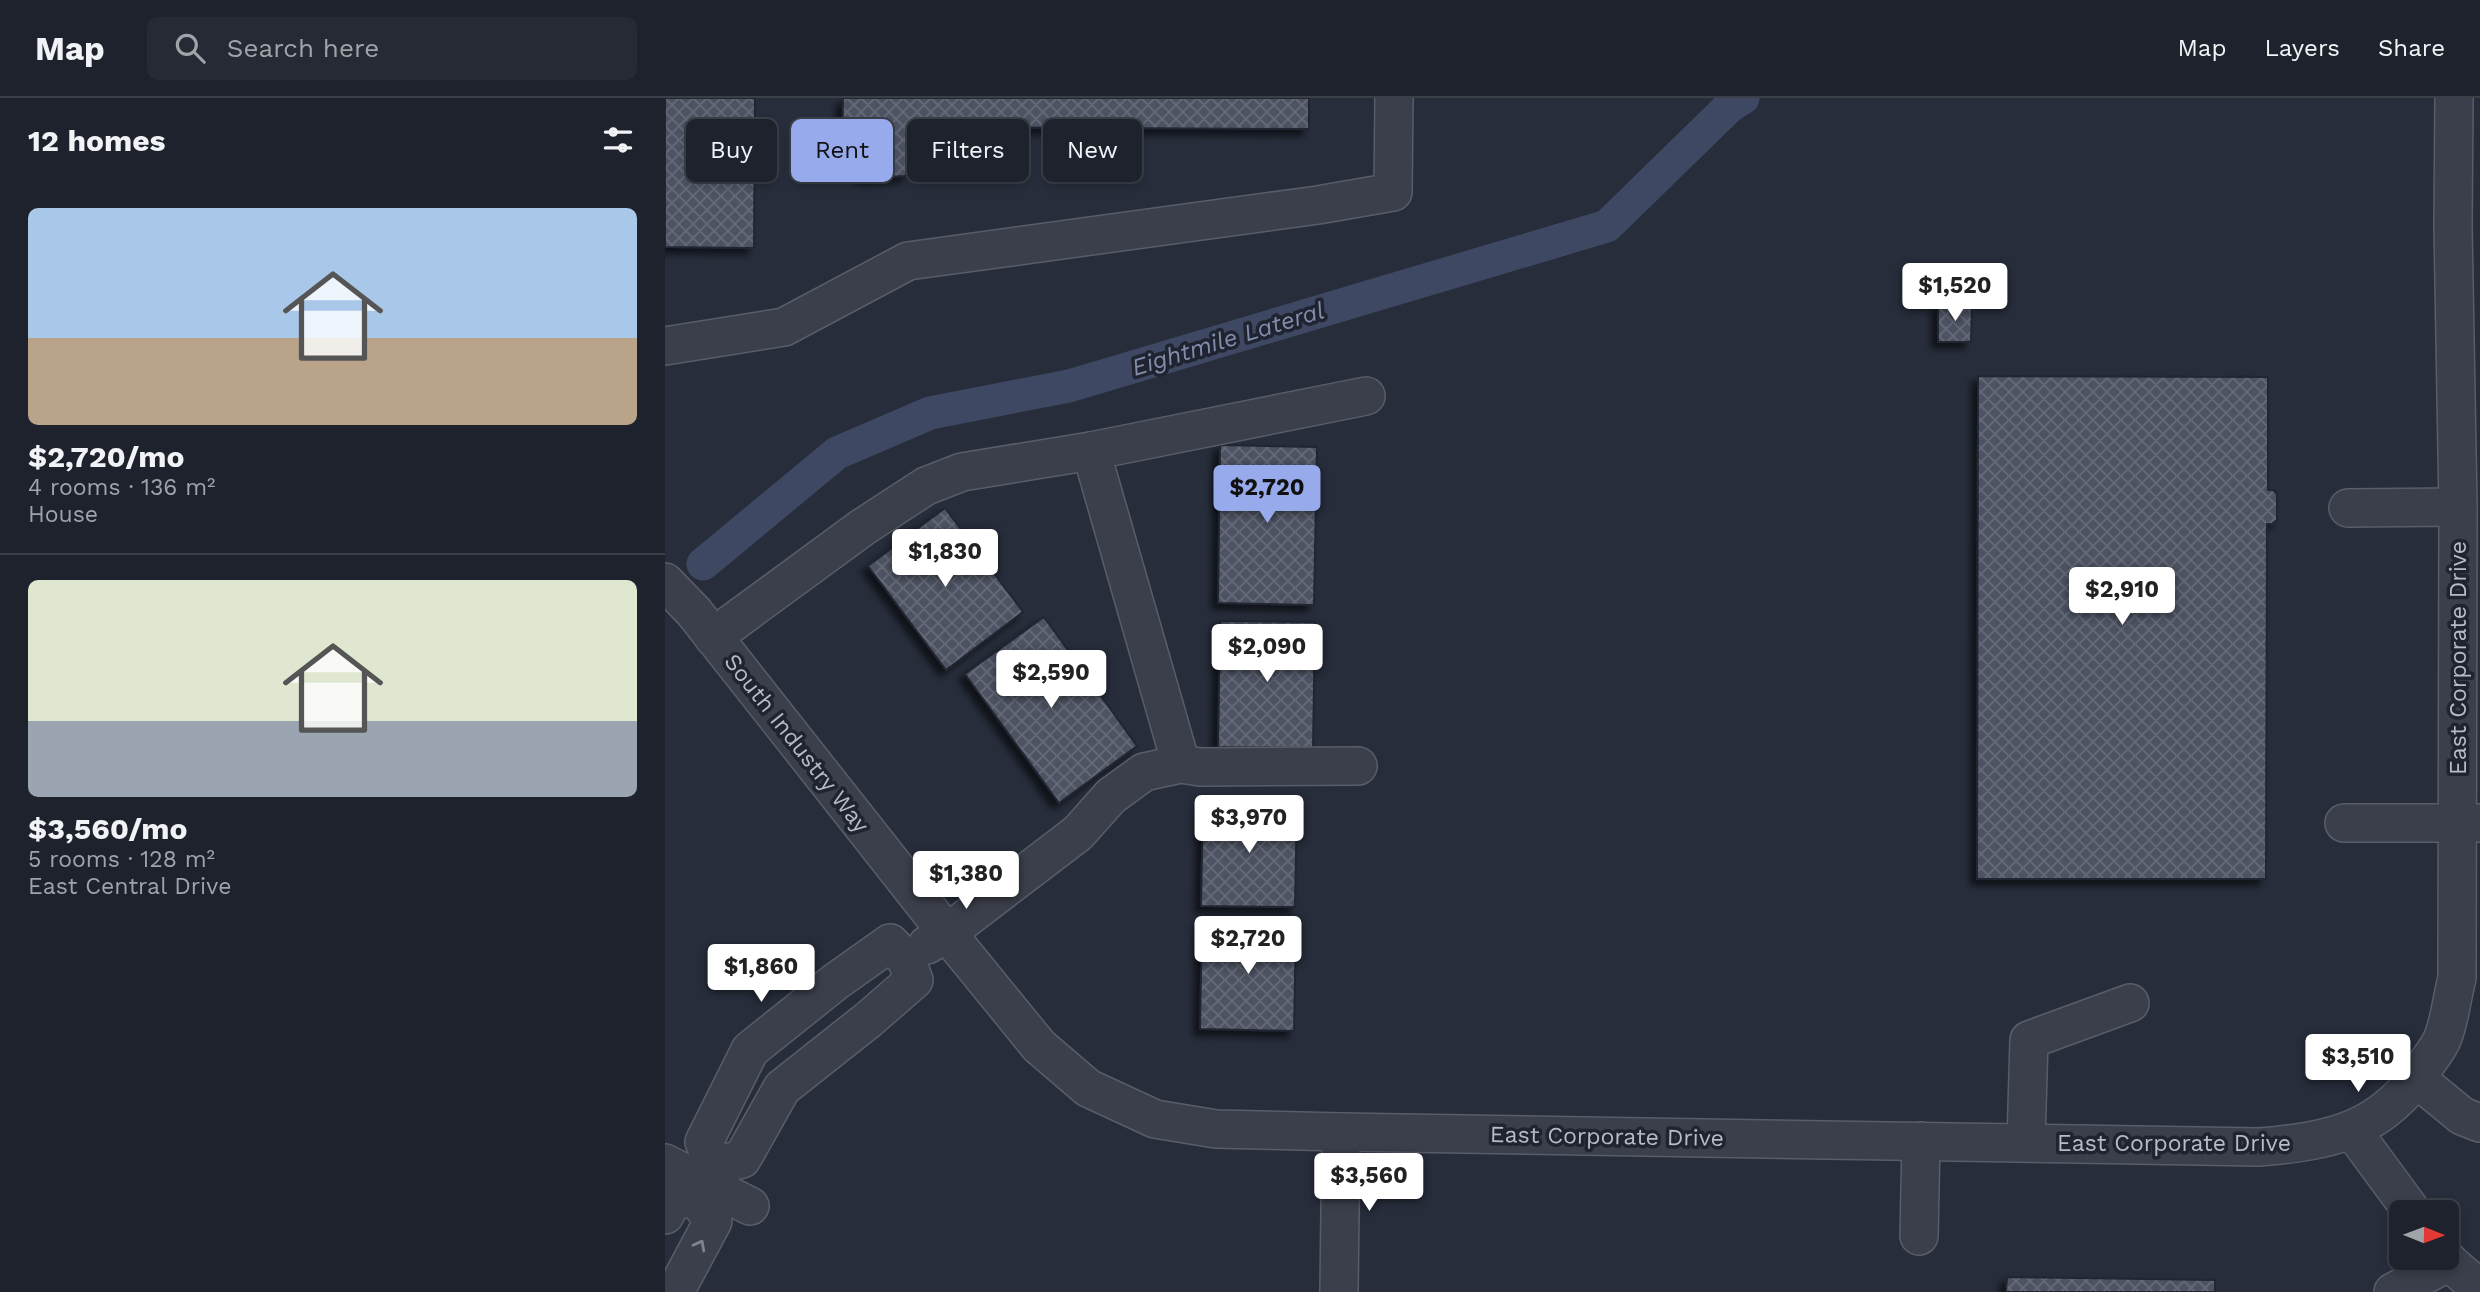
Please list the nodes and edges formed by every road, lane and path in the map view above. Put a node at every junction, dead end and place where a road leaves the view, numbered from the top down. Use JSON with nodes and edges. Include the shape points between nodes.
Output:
{"nodes":[{"id":1,"x":1394,"y":98,"type":"edge"},
{"id":2,"x":2454,"y":98,"type":"edge"},
{"id":3,"x":2466,"y":208,"type":"edge"},
{"id":4,"x":665,"y":346,"type":"edge"},
{"id":5,"x":1366,"y":396,"type":"dead end"},
{"id":6,"x":1091,"y":451,"type":"junction"},
{"id":7,"x":2469,"y":462,"type":"edge"},
{"id":8,"x":2458,"y":507,"type":"junction"},
{"id":9,"x":2348,"y":508,"type":"dead end"},
{"id":10,"x":665,"y":582,"type":"edge"},
{"id":11,"x":713,"y":636,"type":"junction"},
{"id":12,"x":1181,"y":764,"type":"junction"},
{"id":13,"x":1359,"y":765,"type":"dead end"},
{"id":14,"x":2469,"y":822,"type":"edge"},
{"id":15,"x":2344,"y":823,"type":"dead end"},
{"id":16,"x":947,"y":933,"type":"junction"},
{"id":17,"x":906,"y":959,"type":"junction"},
{"id":18,"x":2130,"y":1003,"type":"dead end"},
{"id":19,"x":2417,"y":1079,"type":"junction"},
{"id":20,"x":2480,"y":1123,"type":"edge"},
{"id":21,"x":2353,"y":1130,"type":"junction"},
{"id":22,"x":1341,"y":1132,"type":"junction"},
{"id":23,"x":1921,"y":1141,"type":"junction"},
{"id":24,"x":2026,"y":1142,"type":"junction"},
{"id":25,"x":665,"y":1163,"type":"edge"},
{"id":26,"x":706,"y":1183,"type":"junction"},
{"id":27,"x":2404,"y":1200,"type":"edge"},
{"id":28,"x":750,"y":1206,"type":"dead end"},
{"id":29,"x":665,"y":1216,"type":"edge"},
{"id":30,"x":1919,"y":1236,"type":"dead end"},
{"id":31,"x":2430,"y":1270,"type":"edge"},
{"id":32,"x":2458,"y":1270,"type":"edge"},
{"id":33,"x":2480,"y":1289,"type":"edge"},
{"id":34,"x":675,"y":1292,"type":"edge"},
{"id":35,"x":1339,"y":1292,"type":"edge"},
{"id":36,"x":2393,"y":1292,"type":"edge"}],
"edges":[{"from":1,"to":4,"type":"street","via":[[1393,192],[908,261],[784,327]]},
{"from":2,"to":3,"type":"street","name":"East Corporate Drive"},
{"from":3,"to":7,"type":"street","name":"East Corporate Drive"},
{"from":5,"to":6,"type":"street"},
{"from":6,"to":11,"type":"street","via":[[962,472],[926,486]]},
{"from":6,"to":12,"type":"street"},
{"from":7,"to":8,"type":"street","name":"East Corporate Drive"},
{"from":8,"to":9,"type":"street"},
{"from":8,"to":14,"type":"street","name":"East Corporate Drive"},
{"from":10,"to":11,"type":"street","name":"South Industry Way"},
{"from":11,"to":16,"type":"street","name":"South Industry Way"},
{"from":12,"to":13,"type":"street"},
{"from":12,"to":16,"type":"street","via":[[1144,772],[1111,796],[1078,832]]},
{"from":14,"to":15,"type":"street"},
{"from":14,"to":19,"type":"street","name":"East Corporate Drive","via":[[2457,978],[2443,1038]]},
{"from":16,"to":17,"type":"street"},
{"from":16,"to":22,"type":"street","name":"South Industry Way","via":[[1039,1046],[1088,1088],[1155,1119],[1216,1129]]},
{"from":17,"to":26,"type":"street","via":[[914,979],[782,1088],[742,1159]]},
{"from":17,"to":26,"type":"street","via":[[890,943],[750,1050],[703,1142]]},
{"from":18,"to":24,"type":"street","via":[[2029,1040]]},
{"from":19,"to":20,"type":"street","via":[[2462,1116]]},
{"from":19,"to":21,"type":"street","name":"East Corporate Drive","via":[[2393,1103]]},
{"from":21,"to":24,"type":"street","name":"East Corporate Drive","via":[[2307,1143],[2258,1147]]},
{"from":21,"to":27,"type":"street"},
{"from":22,"to":23,"type":"street","name":"East Corporate Drive"},
{"from":22,"to":35,"type":"street"},
{"from":23,"to":24,"type":"street","name":"East Corporate Drive"},
{"from":23,"to":30,"type":"street"},
{"from":25,"to":26,"type":"street"},
{"from":26,"to":28,"type":"street"},
{"from":26,"to":29,"type":"street","via":[[674,1198]]},
{"from":34,"to":26,"type":"street","one_way":true,"via":[[713,1220]]},
{"from":31,"to":36,"type":"street"},
{"from":32,"to":33,"type":"street"}]}
